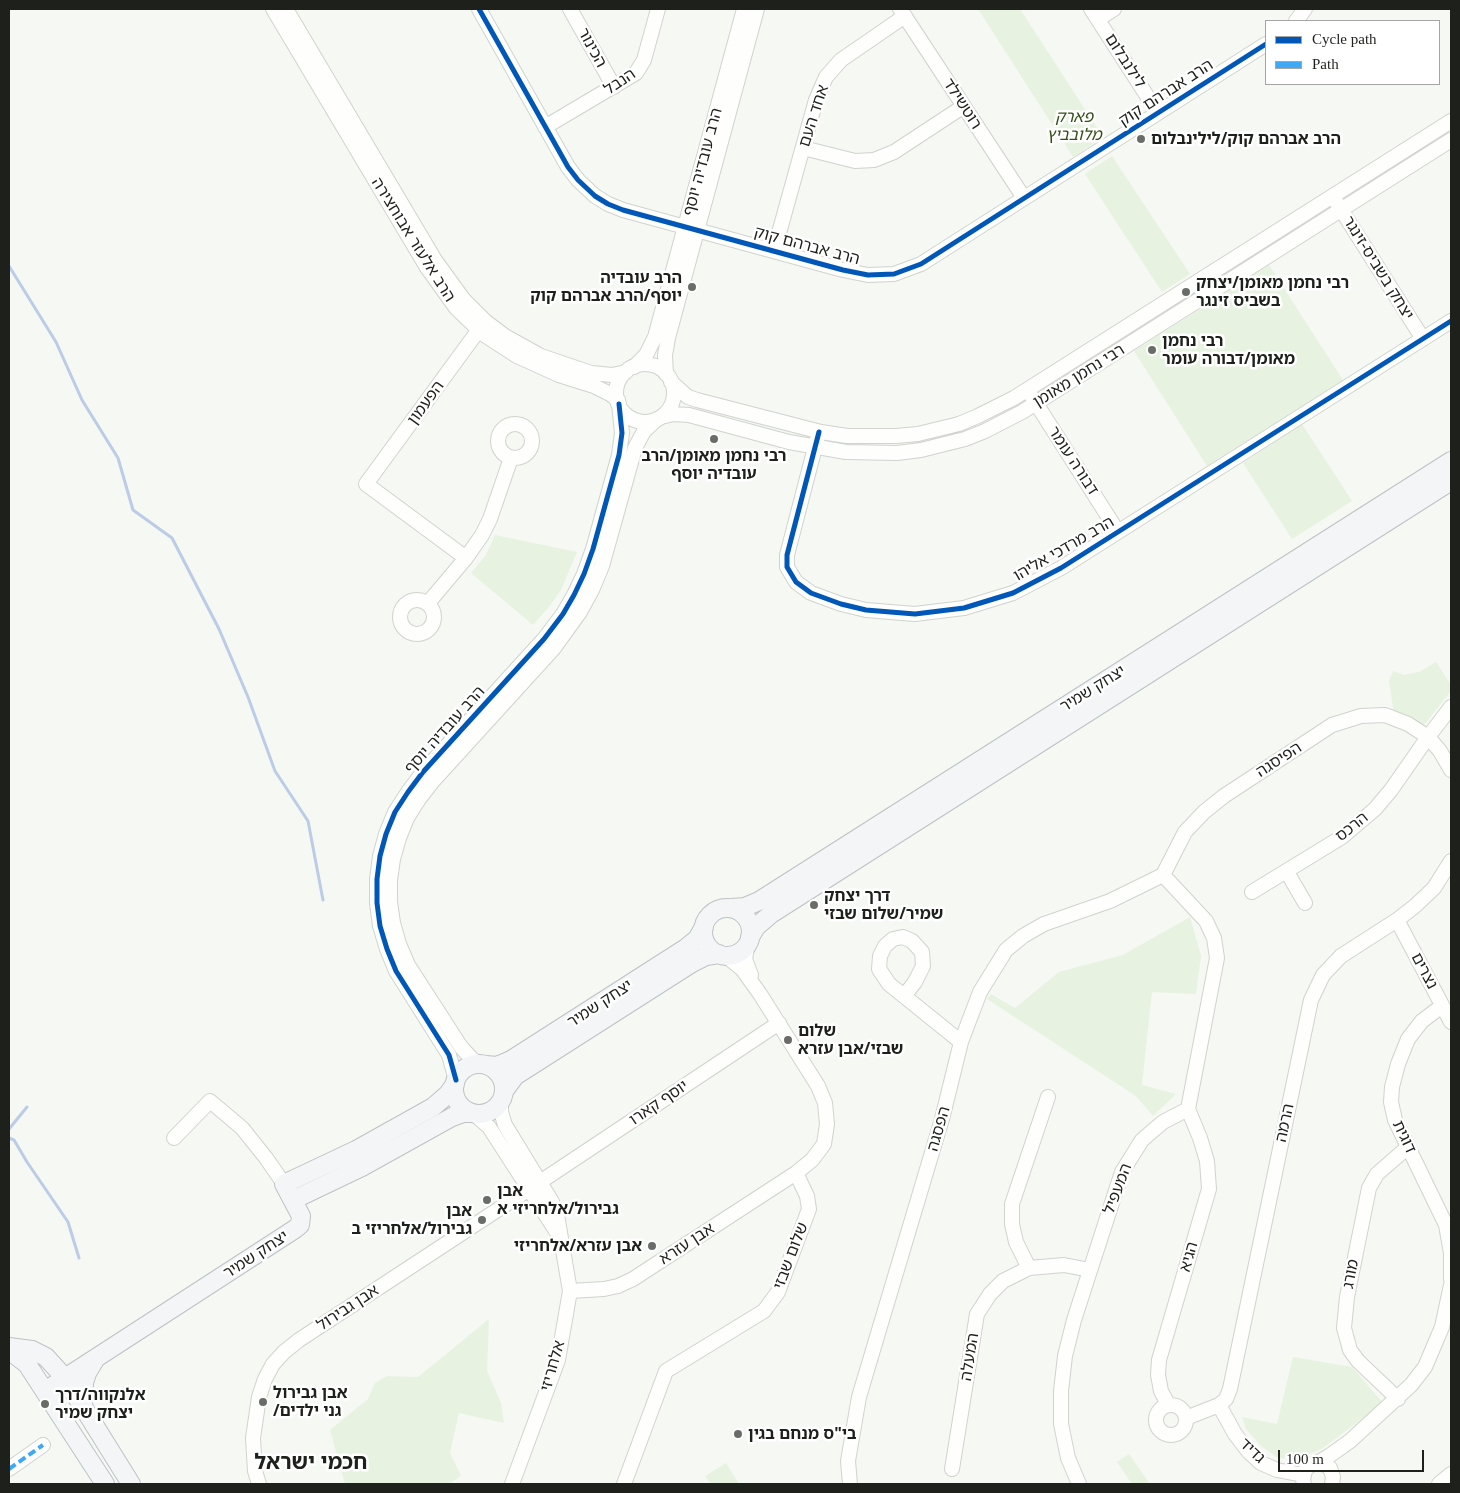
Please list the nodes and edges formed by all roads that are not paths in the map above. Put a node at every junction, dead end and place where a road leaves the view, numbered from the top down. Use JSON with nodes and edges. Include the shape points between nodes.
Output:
{"nodes":[{"id":1,"x":273,"y":9,"type":"edge"},
{"id":2,"x":286,"y":9,"type":"edge"},
{"id":3,"x":479,"y":9,"type":"edge"},
{"id":4,"x":570,"y":9,"type":"edge"},
{"id":5,"x":658,"y":9,"type":"edge"},
{"id":6,"x":744,"y":9,"type":"edge"},
{"id":7,"x":758,"y":9,"type":"edge"},
{"id":8,"x":1114,"y":9,"type":"edge"},
{"id":9,"x":1305,"y":9,"type":"edge"},
{"id":10,"x":902,"y":12,"type":"edge"},
{"id":11,"x":1095,"y":14,"type":"edge"},
{"id":12,"x":1297,"y":20,"type":"edge"},
{"id":13,"x":1265,"y":45,"type":"edge"},
{"id":14,"x":614,"y":87,"type":"junction"},
{"id":15,"x":964,"y":106,"type":"junction"},
{"id":16,"x":1158,"y":113,"type":"junction"},
{"id":17,"x":1451,"y":120,"type":"edge"},
{"id":18,"x":545,"y":127,"type":"junction"},
{"id":19,"x":1451,"y":140,"type":"edge"},
{"id":20,"x":803,"y":148,"type":"junction"},
{"id":21,"x":1332,"y":196,"type":"junction"},
{"id":22,"x":1024,"y":198,"type":"junction"},
{"id":23,"x":1341,"y":210,"type":"junction"},
{"id":24,"x":691,"y":228,"type":"junction"},
{"id":25,"x":774,"y":251,"type":"junction"},
{"id":26,"x":1451,"y":322,"type":"edge"},
{"id":27,"x":482,"y":326,"type":"junction"},
{"id":28,"x":1423,"y":339,"type":"junction"},
{"id":29,"x":630,"y":369,"type":"junction"},
{"id":30,"x":669,"y":378,"type":"junction"},
{"id":31,"x":1027,"y":390,"type":"junction"},
{"id":32,"x":618,"y":402,"type":"junction"},
{"id":33,"x":1036,"y":403,"type":"junction"},
{"id":34,"x":659,"y":418,"type":"junction"},
{"id":35,"x":819,"y":432,"type":"junction"},
{"id":36,"x":815,"y":448,"type":"junction"},
{"id":37,"x":511,"y":458,"type":"dead end"},
{"id":38,"x":1451,"y":461,"type":"edge"},
{"id":39,"x":1451,"y":481,"type":"edge"},
{"id":40,"x":1118,"y":532,"type":"junction"},
{"id":41,"x":466,"y":558,"type":"junction"},
{"id":42,"x":428,"y":603,"type":"dead end"},
{"id":43,"x":1451,"y":707,"type":"edge"},
{"id":44,"x":1428,"y":737,"type":"junction"},
{"id":45,"x":1451,"y":770,"type":"edge"},
{"id":46,"x":1451,"y":861,"type":"edge"},
{"id":47,"x":1287,"y":872,"type":"junction"},
{"id":48,"x":1163,"y":875,"type":"junction"},
{"id":49,"x":1252,"y":892,"type":"dead end"},
{"id":50,"x":1305,"y":902,"type":"dead end"},
{"id":51,"x":732,"y":908,"type":"junction"},
{"id":52,"x":1397,"y":920,"type":"junction"},
{"id":53,"x":704,"y":927,"type":"junction"},
{"id":54,"x":749,"y":940,"type":"junction"},
{"id":55,"x":720,"y":954,"type":"junction"},
{"id":56,"x":760,"y":994,"type":"junction"},
{"id":57,"x":904,"y":996,"type":"dead end"},
{"id":58,"x":1442,"y":1006,"type":"junction"},
{"id":59,"x":1451,"y":1022,"type":"edge"},
{"id":60,"x":779,"y":1023,"type":"junction"},
{"id":61,"x":961,"y":1042,"type":"junction"},
{"id":62,"x":483,"y":1065,"type":"junction"},
{"id":63,"x":455,"y":1082,"type":"junction"},
{"id":64,"x":502,"y":1096,"type":"junction"},
{"id":65,"x":1048,"y":1097,"type":"dead end"},
{"id":66,"x":1188,"y":1109,"type":"junction"},
{"id":67,"x":472,"y":1113,"type":"junction"},
{"id":68,"x":174,"y":1138,"type":"dead end"},
{"id":69,"x":1408,"y":1147,"type":"junction"},
{"id":70,"x":796,"y":1173,"type":"junction"},
{"id":71,"x":284,"y":1184,"type":"junction"},
{"id":72,"x":535,"y":1186,"type":"junction"},
{"id":73,"x":293,"y":1200,"type":"junction"},
{"id":74,"x":1029,"y":1268,"type":"junction"},
{"id":75,"x":1090,"y":1270,"type":"junction"},
{"id":76,"x":1451,"y":1279,"type":"edge"},
{"id":77,"x":1451,"y":1285,"type":"edge"},
{"id":78,"x":570,"y":1291,"type":"junction"},
{"id":79,"x":9,"y":1347,"type":"edge"},
{"id":80,"x":9,"y":1352,"type":"edge"},
{"id":81,"x":96,"y":1357,"type":"junction"},
{"id":82,"x":65,"y":1378,"type":"junction"},
{"id":83,"x":45,"y":1391,"type":"junction"},
{"id":84,"x":1398,"y":1399,"type":"junction"},
{"id":85,"x":1168,"y":1404,"type":"junction"},
{"id":86,"x":1219,"y":1405,"type":"junction"},
{"id":87,"x":83,"y":1407,"type":"junction"},
{"id":88,"x":1186,"y":1418,"type":"junction"},
{"id":89,"x":1350,"y":1440,"type":"junction"},
{"id":90,"x":43,"y":1446,"type":"dead end"},
{"id":91,"x":1317,"y":1463,"type":"junction"},
{"id":92,"x":9,"y":1469,"type":"edge"},
{"id":93,"x":952,"y":1469,"type":"dead end"},
{"id":94,"x":1451,"y":1474,"type":"edge"},
{"id":95,"x":1304,"y":1479,"type":"edge"},
{"id":96,"x":1333,"y":1481,"type":"edge"},
{"id":97,"x":105,"y":1484,"type":"edge"},
{"id":98,"x":131,"y":1484,"type":"edge"},
{"id":99,"x":259,"y":1484,"type":"edge"},
{"id":100,"x":512,"y":1484,"type":"edge"},
{"id":101,"x":624,"y":1484,"type":"edge"},
{"id":102,"x":850,"y":1484,"type":"edge"},
{"id":103,"x":1079,"y":1484,"type":"edge"},
{"id":104,"x":1440,"y":1484,"type":"edge"}],
"edges":[{"from":1,"to":27,"type":"street","name":"הרב אלעזר אבוחצירה","via":[[435,280],[456,308]]},
{"from":2,"to":27,"type":"street","name":"הרב אלעזר אבוחצירה","via":[[439,267]]},
{"from":3,"to":18,"type":"street","name":"הרב אברהם קוק"},
{"from":4,"to":14,"type":"street","name":"הכינור"},
{"from":5,"to":14,"type":"street","name":"הנבל","via":[[641,67]]},
{"from":6,"to":24,"type":"street","name":"הרב עובדיה יוסף"},
{"from":7,"to":24,"type":"street","name":"הרב עובדיה יוסף"},
{"from":8,"to":11,"type":"street"},
{"from":9,"to":12,"type":"street"},
{"from":10,"to":15,"type":"street","name":"רוטשילד"},
{"from":10,"to":20,"type":"street","name":"אחד העם","via":[[829,72],[818,94]]},
{"from":11,"to":16,"type":"street","name":"לילנבלום"},
{"from":13,"to":16,"type":"street","name":"הרב אברהם קוק"},
{"from":14,"to":18,"type":"street","name":"הנבל"},
{"from":15,"to":20,"type":"street","via":[[879,159],[855,161]]},
{"from":15,"to":22,"type":"street","name":"רוטשילד"},
{"from":16,"to":22,"type":"street","name":"הרב אברהם קוק"},
{"from":17,"to":21,"type":"street","name":"רבי נחמן מאומן"},
{"from":18,"to":24,"type":"street","name":"הרב אברהם קוק","via":[[573,174],[595,196],[616,207]]},
{"from":19,"to":23,"type":"street","name":"רבי נחמן מאומן"},
{"from":20,"to":25,"type":"street","name":"אחד העם"},
{"from":21,"to":23,"type":"street","name":"יצחק בשביס-זינגר"},
{"from":21,"to":31,"type":"street","name":"רבי נחמן מאומן"},
{"from":22,"to":25,"type":"street","name":"הרב אברהם קוק","via":[[921,264],[894,274],[860,274]]},
{"from":23,"to":28,"type":"street","name":"יצחק בשביס-זינגר"},
{"from":23,"to":33,"type":"street","name":"רבי נחמן מאומן"},
{"from":24,"to":25,"type":"street","name":"הרב אברהם קוק"},
{"from":24,"to":29,"type":"street","name":"הרב עובדיה יוסף","via":[[655,337],[646,355]]},
{"from":24,"to":30,"type":"street","name":"הרב עובדיה יוסף","via":[[664,359]]},
{"from":26,"to":28,"type":"street","name":"הרב מרדכי אליהו"},
{"from":27,"to":29,"type":"street","name":"הרב אלעזר אבוחצירה","via":[[562,364],[600,375],[615,375]]},
{"from":27,"to":32,"type":"street","name":"הרב אלעזר אבוחצירה","via":[[517,356],[594,386]]},
{"from":27,"to":41,"type":"street","name":"הפעמון","via":[[366,484]]},
{"from":28,"to":40,"type":"street","name":"הרב מרדכי אליהו"},
{"from":29,"to":30,"type":"street","via":[[653,365]]},
{"from":29,"to":32,"type":"street","via":[[618,385]]},
{"from":30,"to":34,"type":"street","via":[[674,389],[672,401],[667,412]]},
{"from":30,"to":35,"type":"street","name":"רבי נחמן מאומן","via":[[688,397]]},
{"from":31,"to":33,"type":"street","name":"דבורה עומר"},
{"from":31,"to":35,"type":"street","name":"רבי נחמן מאומן","via":[[978,416],[932,431],[872,437]]},
{"from":32,"to":34,"type":"street","via":[[626,414],[637,420]]},
{"from":32,"to":63,"type":"street","name":"הרב עובדיה יוסף","via":[[622,428],[619,455],[593,549],[574,595],[550,631],[408,792],[395,812],[380,856],[377,903],[387,948],[396,971],[449,1055]]},
{"from":33,"to":36,"type":"street","name":"רבי נחמן מאומן","via":[[985,431],[921,450],[872,454]]},
{"from":33,"to":40,"type":"street","name":"דבורה עומר"},
{"from":34,"to":36,"type":"street","name":"רבי נחמן מאומן","via":[[673,414],[689,415]]},
{"from":34,"to":62,"type":"street","name":"הרב עובדיה יוסף","via":[[644,431],[635,448],[602,566],[580,612],[554,648],[423,793],[407,818],[397,845],[390,880],[390,902],[399,944],[416,978],[461,1047]]},
{"from":35,"to":36,"type":"street","name":"הרב מרדכי אליהו"},
{"from":36,"to":40,"type":"street","name":"הרב מרדכי אליהו","via":[[786,561],[792,577],[800,586],[811,594],[841,604],[866,610],[915,614],[964,608],[997,599],[1037,582]]},
{"from":37,"to":41,"type":"street","via":[[490,519]]},
{"from":38,"to":51,"type":"main road","name":"יצחק שמיר","via":[[759,902]]},
{"from":39,"to":54,"type":"main road","name":"יצחק שמיר","via":[[771,914],[756,927]]},
{"from":41,"to":42,"type":"street"},
{"from":43,"to":44,"type":"street","name":"הרכס"},
{"from":44,"to":45,"type":"street"},
{"from":44,"to":47,"type":"street","name":"הרכס","via":[[1375,809],[1342,837]]},
{"from":44,"to":48,"type":"street","name":"הפיסגה","via":[[1408,724],[1385,716],[1361,716],[1332,725],[1204,812],[1185,832]]},
{"from":46,"to":52,"type":"street","name":"הרמה","via":[[1434,888]]},
{"from":47,"to":49,"type":"street","name":"הרכס"},
{"from":47,"to":50,"type":"street"},
{"from":48,"to":61,"type":"street","name":"הפסגה","via":[[1110,901],[1044,924],[1006,950],[980,992]]},
{"from":48,"to":66,"type":"street","via":[[1206,921],[1214,938],[1217,958]]},
{"from":51,"to":53,"type":"main road","via":[[714,912]]},
{"from":51,"to":54,"type":"main road","via":[[747,919],[751,929]]},
{"from":52,"to":58,"type":"street","name":"נצרים"},
{"from":52,"to":86,"type":"street","name":"הרמה","via":[[1341,956],[1323,976],[1311,1000],[1230,1389]]},
{"from":53,"to":55,"type":"main road","via":[[707,944]]},
{"from":53,"to":62,"type":"main road","name":"יצחק שמיר","via":[[686,948],[520,1055],[502,1065]]},
{"from":54,"to":55,"type":"main road","via":[[737,953]]},
{"from":54,"to":56,"type":"street","via":[[745,959]]},
{"from":55,"to":56,"type":"street","via":[[742,970]]},
{"from":55,"to":64,"type":"main road","name":"יצחק שמיר","via":[[699,959],[515,1076]]},
{"from":56,"to":60,"type":"street"},
{"from":57,"to":61,"type":"street"},
{"from":58,"to":59,"type":"street","name":"נצרים"},
{"from":58,"to":69,"type":"street","name":"דוגית","via":[[1422,1021],[1408,1039],[1392,1087],[1395,1120]]},
{"from":60,"to":70,"type":"street","via":[[825,1103],[827,1124],[824,1144]]},
{"from":60,"to":72,"type":"street","name":"יוסף קארו"},
{"from":61,"to":102,"type":"street","name":"הפסגה","via":[[942,1119],[859,1397],[848,1461]]},
{"from":62,"to":63,"type":"main road","via":[[465,1068]]},
{"from":62,"to":64,"type":"main road","via":[[500,1076]]},
{"from":63,"to":67,"type":"main road","via":[[456,1100]]},
{"from":63,"to":71,"type":"main road","via":[[448,1094],[433,1107],[344,1157]]},
{"from":64,"to":67,"type":"main road","via":[[489,1112]]},
{"from":64,"to":72,"type":"street","name":"אלחריזי","via":[[501,1112],[505,1125]]},
{"from":65,"to":74,"type":"street","via":[[1012,1204],[1016,1242]]},
{"from":66,"to":75,"type":"street","name":"המעפיל","via":[[1163,1122],[1142,1140],[1132,1154],[1122,1172]]},
{"from":66,"to":85,"type":"street","name":"הגיא","via":[[1207,1161],[1209,1189],[1159,1360],[1161,1391]]},
{"from":67,"to":72,"type":"street","name":"אלחריזי","via":[[489,1127]]},
{"from":67,"to":73,"type":"main road","via":[[455,1116],[362,1168]]},
{"from":68,"to":71,"type":"street","via":[[210,1101],[242,1128]]},
{"from":69,"to":76,"type":"street","name":"דוגית","via":[[1446,1225]]},
{"from":69,"to":84,"type":"street","name":"מורג","via":[[1377,1174],[1369,1188],[1344,1328],[1350,1350],[1358,1361]]},
{"from":70,"to":78,"type":"street","name":"אבן עזרא","via":[[633,1279],[604,1289]]},
{"from":70,"to":101,"type":"street","name":"שלום שבזי","via":[[807,1196],[809,1210],[778,1292],[764,1311],[666,1371]]},
{"from":71,"to":73,"type":"main road","name":"יצחק שמיר"},
{"from":72,"to":78,"type":"street","name":"אלחריזי","via":[[557,1215]]},
{"from":72,"to":99,"type":"street","name":"אבן גבירול","via":[[284,1352],[273,1364],[259,1397],[252,1438],[254,1471]]},
{"from":73,"to":81,"type":"main road","name":"יצחק שמיר","via":[[301,1216],[296,1229]]},
{"from":74,"to":75,"type":"street","name":"המעלה","via":[[1064,1265]]},
{"from":74,"to":93,"type":"street","name":"המעלה","via":[[1003,1281],[977,1314]]},
{"from":75,"to":103,"type":"street","name":"המעפיל","via":[[1065,1356],[1061,1391],[1061,1424],[1068,1458]]},
{"from":77,"to":84,"type":"street","via":[[1442,1327],[1425,1367]]},
{"from":78,"to":100,"type":"street","name":"אלחריזי","via":[[558,1360]]},
{"from":79,"to":82,"type":"main road","via":[[32,1350],[46,1357]]},
{"from":80,"to":83,"type":"main road","via":[[27,1364]]},
{"from":81,"to":82,"type":"main road","name":"יצחק שמיר"},
{"from":81,"to":87,"type":"main road","via":[[84,1383]]},
{"from":82,"to":83,"type":"main road","name":"יצחק שמיר"},
{"from":82,"to":87,"type":"main road"},
{"from":83,"to":97,"type":"main road"},
{"from":84,"to":89,"type":"street"},
{"from":85,"to":88,"type":"street","via":[[1180,1407]]},
{"from":85,"to":88,"type":"street","via":[[1155,1417],[1163,1433],[1172,1435],[1181,1431]]},
{"from":86,"to":88,"type":"street"},
{"from":86,"to":95,"type":"street","name":"גדיד","via":[[1235,1434],[1261,1463]]},
{"from":87,"to":98,"type":"main road"},
{"from":89,"to":91,"type":"street"},
{"from":89,"to":96,"type":"street","via":[[1339,1454]]},
{"from":90,"to":92,"type":"street"},
{"from":91,"to":95,"type":"street","via":[[1308,1466]]},
{"from":91,"to":96,"type":"street","via":[[1326,1465]]},
{"from":94,"to":104,"type":"street"}]}
